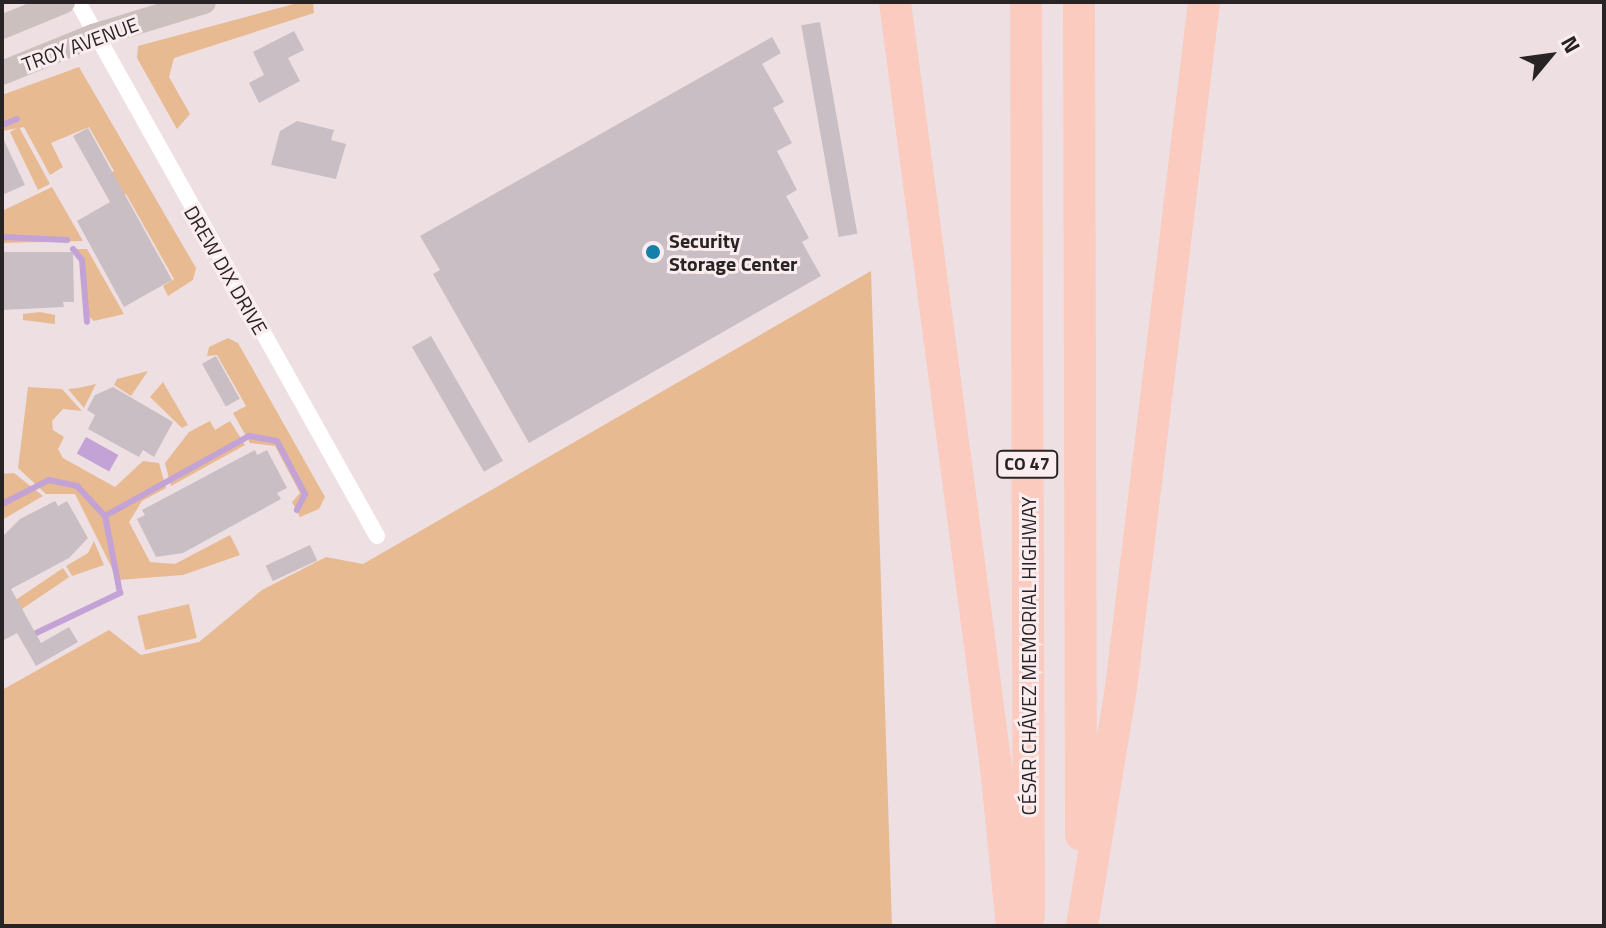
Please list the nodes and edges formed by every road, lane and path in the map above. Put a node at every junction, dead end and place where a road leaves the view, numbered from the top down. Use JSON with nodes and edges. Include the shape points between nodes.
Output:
{"nodes":[{"id":1,"x":63,"y":2,"type":"edge"},
{"id":2,"x":78,"y":2,"type":"edge"},
{"id":3,"x":204,"y":2,"type":"edge"},
{"id":4,"x":895,"y":2,"type":"edge"},
{"id":5,"x":1026,"y":2,"type":"edge"},
{"id":6,"x":1079,"y":2,"type":"edge"},
{"id":7,"x":1204,"y":2,"type":"edge"},
{"id":8,"x":2,"y":27,"type":"edge"},
{"id":9,"x":93,"y":36,"type":"junction"},
{"id":10,"x":2,"y":73,"type":"edge"},
{"id":11,"x":377,"y":536,"type":"dead end"},
{"id":12,"x":1012,"y":926,"type":"edge"},
{"id":13,"x":1029,"y":926,"type":"edge"},
{"id":14,"x":1082,"y":926,"type":"edge"}],
"edges":[{"from":1,"to":8,"type":"main road"},
{"from":2,"to":9,"type":"street","name":"DREW DIX DRIVE"},
{"from":3,"to":9,"type":"main road","name":"TROY AVENUE"},
{"from":4,"to":12,"type":"highway","via":[[996,767]]},
{"from":5,"to":13,"type":"highway","name":"CÉSAR CHÁVEZ MEMORIAL HIGHWAY","number":"CO 47"},
{"from":6,"to":14,"type":"highway","number":"CO 47"},
{"from":7,"to":14,"type":"highway","via":[[1121,688]]},
{"from":9,"to":10,"type":"main road","name":"TROY AVENUE"},
{"from":9,"to":11,"type":"street","name":"DREW DIX DRIVE"}]}
